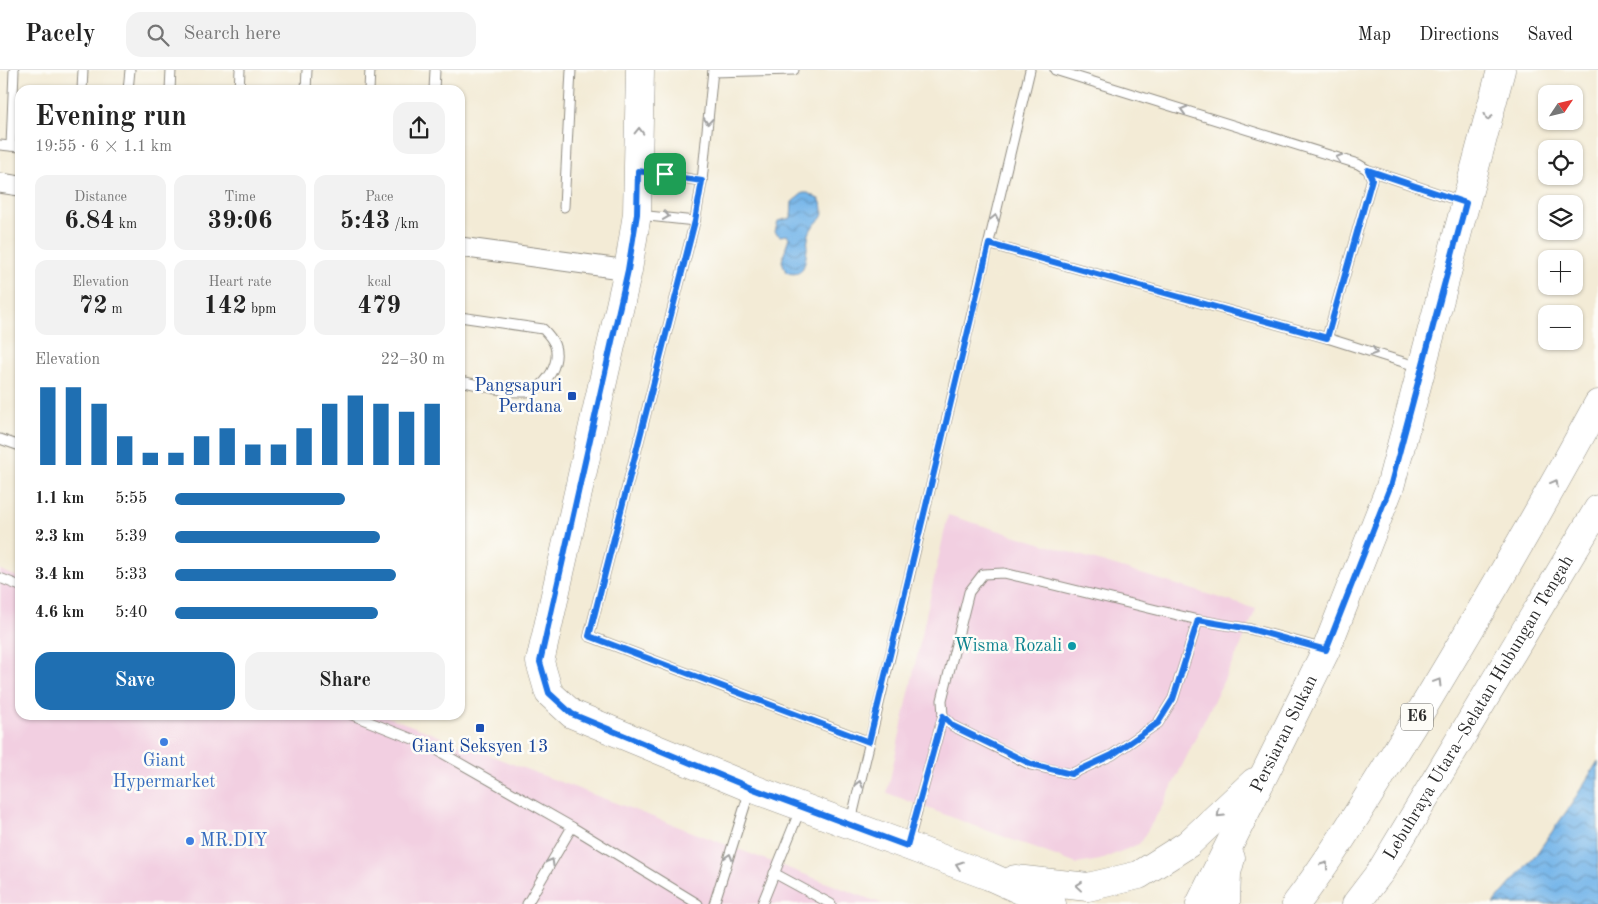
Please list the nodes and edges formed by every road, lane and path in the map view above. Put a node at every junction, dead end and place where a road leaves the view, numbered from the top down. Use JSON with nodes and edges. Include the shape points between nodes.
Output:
{"nodes":[{"id":1,"x":14,"y":70,"type":"edge"},
{"id":2,"x":83,"y":70,"type":"edge"},
{"id":3,"x":130,"y":70,"type":"edge"},
{"id":4,"x":171,"y":70,"type":"edge"},
{"id":5,"x":240,"y":70,"type":"edge"},
{"id":6,"x":307,"y":70,"type":"edge"},
{"id":7,"x":370,"y":70,"type":"edge"},
{"id":8,"x":435,"y":70,"type":"edge"},
{"id":9,"x":572,"y":70,"type":"edge"},
{"id":10,"x":640,"y":70,"type":"edge"},
{"id":11,"x":794,"y":70,"type":"edge"},
{"id":12,"x":1030,"y":70,"type":"edge"},
{"id":13,"x":1055,"y":70,"type":"edge"},
{"id":14,"x":1501,"y":70,"type":"edge"},
{"id":15,"x":713,"y":71,"type":"edge"},
{"id":16,"x":82,"y":85,"type":"edge"},
{"id":17,"x":128,"y":85,"type":"edge"},
{"id":18,"x":170,"y":85,"type":"edge"},
{"id":19,"x":239,"y":85,"type":"edge"},
{"id":20,"x":306,"y":85,"type":"edge"},
{"id":21,"x":369,"y":85,"type":"edge"},
{"id":22,"x":434,"y":85,"type":"edge"},
{"id":23,"x":0,"y":144,"type":"edge"},
{"id":24,"x":15,"y":147,"type":"edge"},
{"id":25,"x":1368,"y":170,"type":"junction"},
{"id":26,"x":638,"y":171,"type":"junction"},
{"id":27,"x":702,"y":181,"type":"junction"},
{"id":28,"x":0,"y":183,"type":"edge"},
{"id":29,"x":15,"y":185,"type":"edge"},
{"id":30,"x":1466,"y":203,"type":"junction"},
{"id":31,"x":564,"y":207,"type":"dead end"},
{"id":32,"x":637,"y":214,"type":"junction"},
{"id":33,"x":695,"y":221,"type":"junction"},
{"id":34,"x":989,"y":244,"type":"junction"},
{"id":35,"x":465,"y":248,"type":"edge"},
{"id":36,"x":628,"y":270,"type":"junction"},
{"id":37,"x":465,"y":318,"type":"edge"},
{"id":38,"x":1327,"y":338,"type":"junction"},
{"id":39,"x":1423,"y":368,"type":"junction"},
{"id":40,"x":465,"y":382,"type":"edge"},
{"id":41,"x":1598,"y":404,"type":"edge"},
{"id":42,"x":0,"y":439,"type":"edge"},
{"id":43,"x":15,"y":444,"type":"edge"},
{"id":44,"x":1598,"y":509,"type":"edge"},
{"id":45,"x":0,"y":578,"type":"edge"},
{"id":46,"x":15,"y":584,"type":"edge"},
{"id":47,"x":1198,"y":620,"type":"junction"},
{"id":48,"x":1326,"y":650,"type":"junction"},
{"id":49,"x":943,"y":716,"type":"junction"},
{"id":50,"x":365,"y":720,"type":"edge"},
{"id":51,"x":869,"y":742,"type":"junction"},
{"id":52,"x":1268,"y":769,"type":"junction"},
{"id":53,"x":751,"y":788,"type":"junction"},
{"id":54,"x":801,"y":807,"type":"junction"},
{"id":55,"x":850,"y":826,"type":"junction"},
{"id":56,"x":572,"y":827,"type":"junction"},
{"id":57,"x":1238,"y":828,"type":"junction"},
{"id":58,"x":907,"y":846,"type":"junction"},
{"id":59,"x":774,"y":873,"type":"junction"},
{"id":60,"x":989,"y":876,"type":"junction"},
{"id":61,"x":527,"y":904,"type":"edge"},
{"id":62,"x":698,"y":904,"type":"edge"},
{"id":63,"x":714,"y":904,"type":"edge"},
{"id":64,"x":762,"y":904,"type":"edge"},
{"id":65,"x":831,"y":904,"type":"edge"},
{"id":66,"x":1011,"y":904,"type":"edge"},
{"id":67,"x":1052,"y":904,"type":"edge"},
{"id":68,"x":1200,"y":904,"type":"edge"},
{"id":69,"x":1226,"y":904,"type":"edge"},
{"id":70,"x":1296,"y":904,"type":"edge"},
{"id":71,"x":1356,"y":904,"type":"edge"}],
"edges":[{"from":1,"to":24,"type":"lane"},
{"from":2,"to":16,"type":"lane"},
{"from":3,"to":17,"type":"lane"},
{"from":4,"to":18,"type":"lane"},
{"from":5,"to":19,"type":"lane"},
{"from":6,"to":20,"type":"lane"},
{"from":7,"to":21,"type":"lane"},
{"from":8,"to":22,"type":"lane"},
{"from":9,"to":31,"type":"lane"},
{"from":26,"to":10,"type":"main road","one_way":true},
{"from":11,"to":15,"type":"lane"},
{"from":34,"to":12,"type":"lane","one_way":true},
{"from":25,"to":13,"type":"lane","one_way":true,"via":[[1349,161]]},
{"from":14,"to":30,"type":"main road","name":"Persiaran Sukan","one_way":true},
{"from":15,"to":27,"type":"lane","one_way":true},
{"from":23,"to":24,"type":"lane"},
{"from":25,"to":30,"type":"lane"},
{"from":25,"to":38,"type":"lane","via":[[1372,179]]},
{"from":26,"to":27,"type":"lane"},
{"from":26,"to":32,"type":"main road"},
{"from":27,"to":33,"type":"lane"},
{"from":28,"to":29,"type":"street"},
{"from":30,"to":39,"type":"main road","name":"Persiaran Sukan"},
{"from":32,"to":33,"type":"lane","one_way":true},
{"from":32,"to":36,"type":"main road"},
{"from":33,"to":51,"type":"lane","via":[[589,636]]},
{"from":34,"to":38,"type":"lane"},
{"from":34,"to":51,"type":"lane"},
{"from":35,"to":36,"type":"street"},
{"from":36,"to":53,"type":"main road","via":[[540,662],[549,693],[572,714]]},
{"from":37,"to":40,"type":"lane","via":[[543,329],[553,339],[556,358],[554,367],[538,389],[527,392]]},
{"from":38,"to":39,"type":"lane","one_way":true},
{"from":39,"to":48,"type":"main road","name":"Persiaran Sukan","via":[[1390,487]]},
{"from":70,"to":41,"type":"main road","number":"E6","one_way":true,"via":[[1329,861],[1532,526]]},
{"from":42,"to":43,"type":"lane"},
{"from":44,"to":71,"type":"main road","name":"Lebuhraya Utara–Selatan Hubungan Tengah","via":[[1381,871]]},
{"from":45,"to":46,"type":"lane"},
{"from":47,"to":48,"type":"lane","via":[[1250,629]]},
{"from":47,"to":49,"type":"lane","via":[[1173,699],[1158,723],[1112,755],[1071,774],[1031,764],[953,726]]},
{"from":47,"to":49,"type":"lane","via":[[1004,573],[983,574],[969,592],[942,700]]},
{"from":48,"to":52,"type":"main road","name":"Persiaran Sukan"},
{"from":49,"to":58,"type":"lane"},
{"from":50,"to":56,"type":"lane","via":[[428,745]]},
{"from":55,"to":51,"type":"lane","one_way":true},
{"from":52,"to":57,"type":"main road","name":"Persiaran Sukan"},
{"from":52,"to":60,"type":"main road","one_way":true,"via":[[1188,844],[1139,875],[1088,887]]},
{"from":53,"to":54,"type":"main road"},
{"from":63,"to":53,"type":"lane","one_way":true},
{"from":54,"to":55,"type":"main road"},
{"from":54,"to":59,"type":"lane"},
{"from":55,"to":58,"type":"main road"},
{"from":61,"to":56,"type":"lane","one_way":true},
{"from":56,"to":62,"type":"lane"},
{"from":57,"to":68,"type":"main road","name":"Persiaran Sukan"},
{"from":57,"to":69,"type":"main road","via":[[1227,873]]},
{"from":60,"to":58,"type":"main road","one_way":true},
{"from":59,"to":64,"type":"lane"},
{"from":59,"to":65,"type":"lane"},
{"from":60,"to":66,"type":"main road"},
{"from":60,"to":67,"type":"main road"}]}
